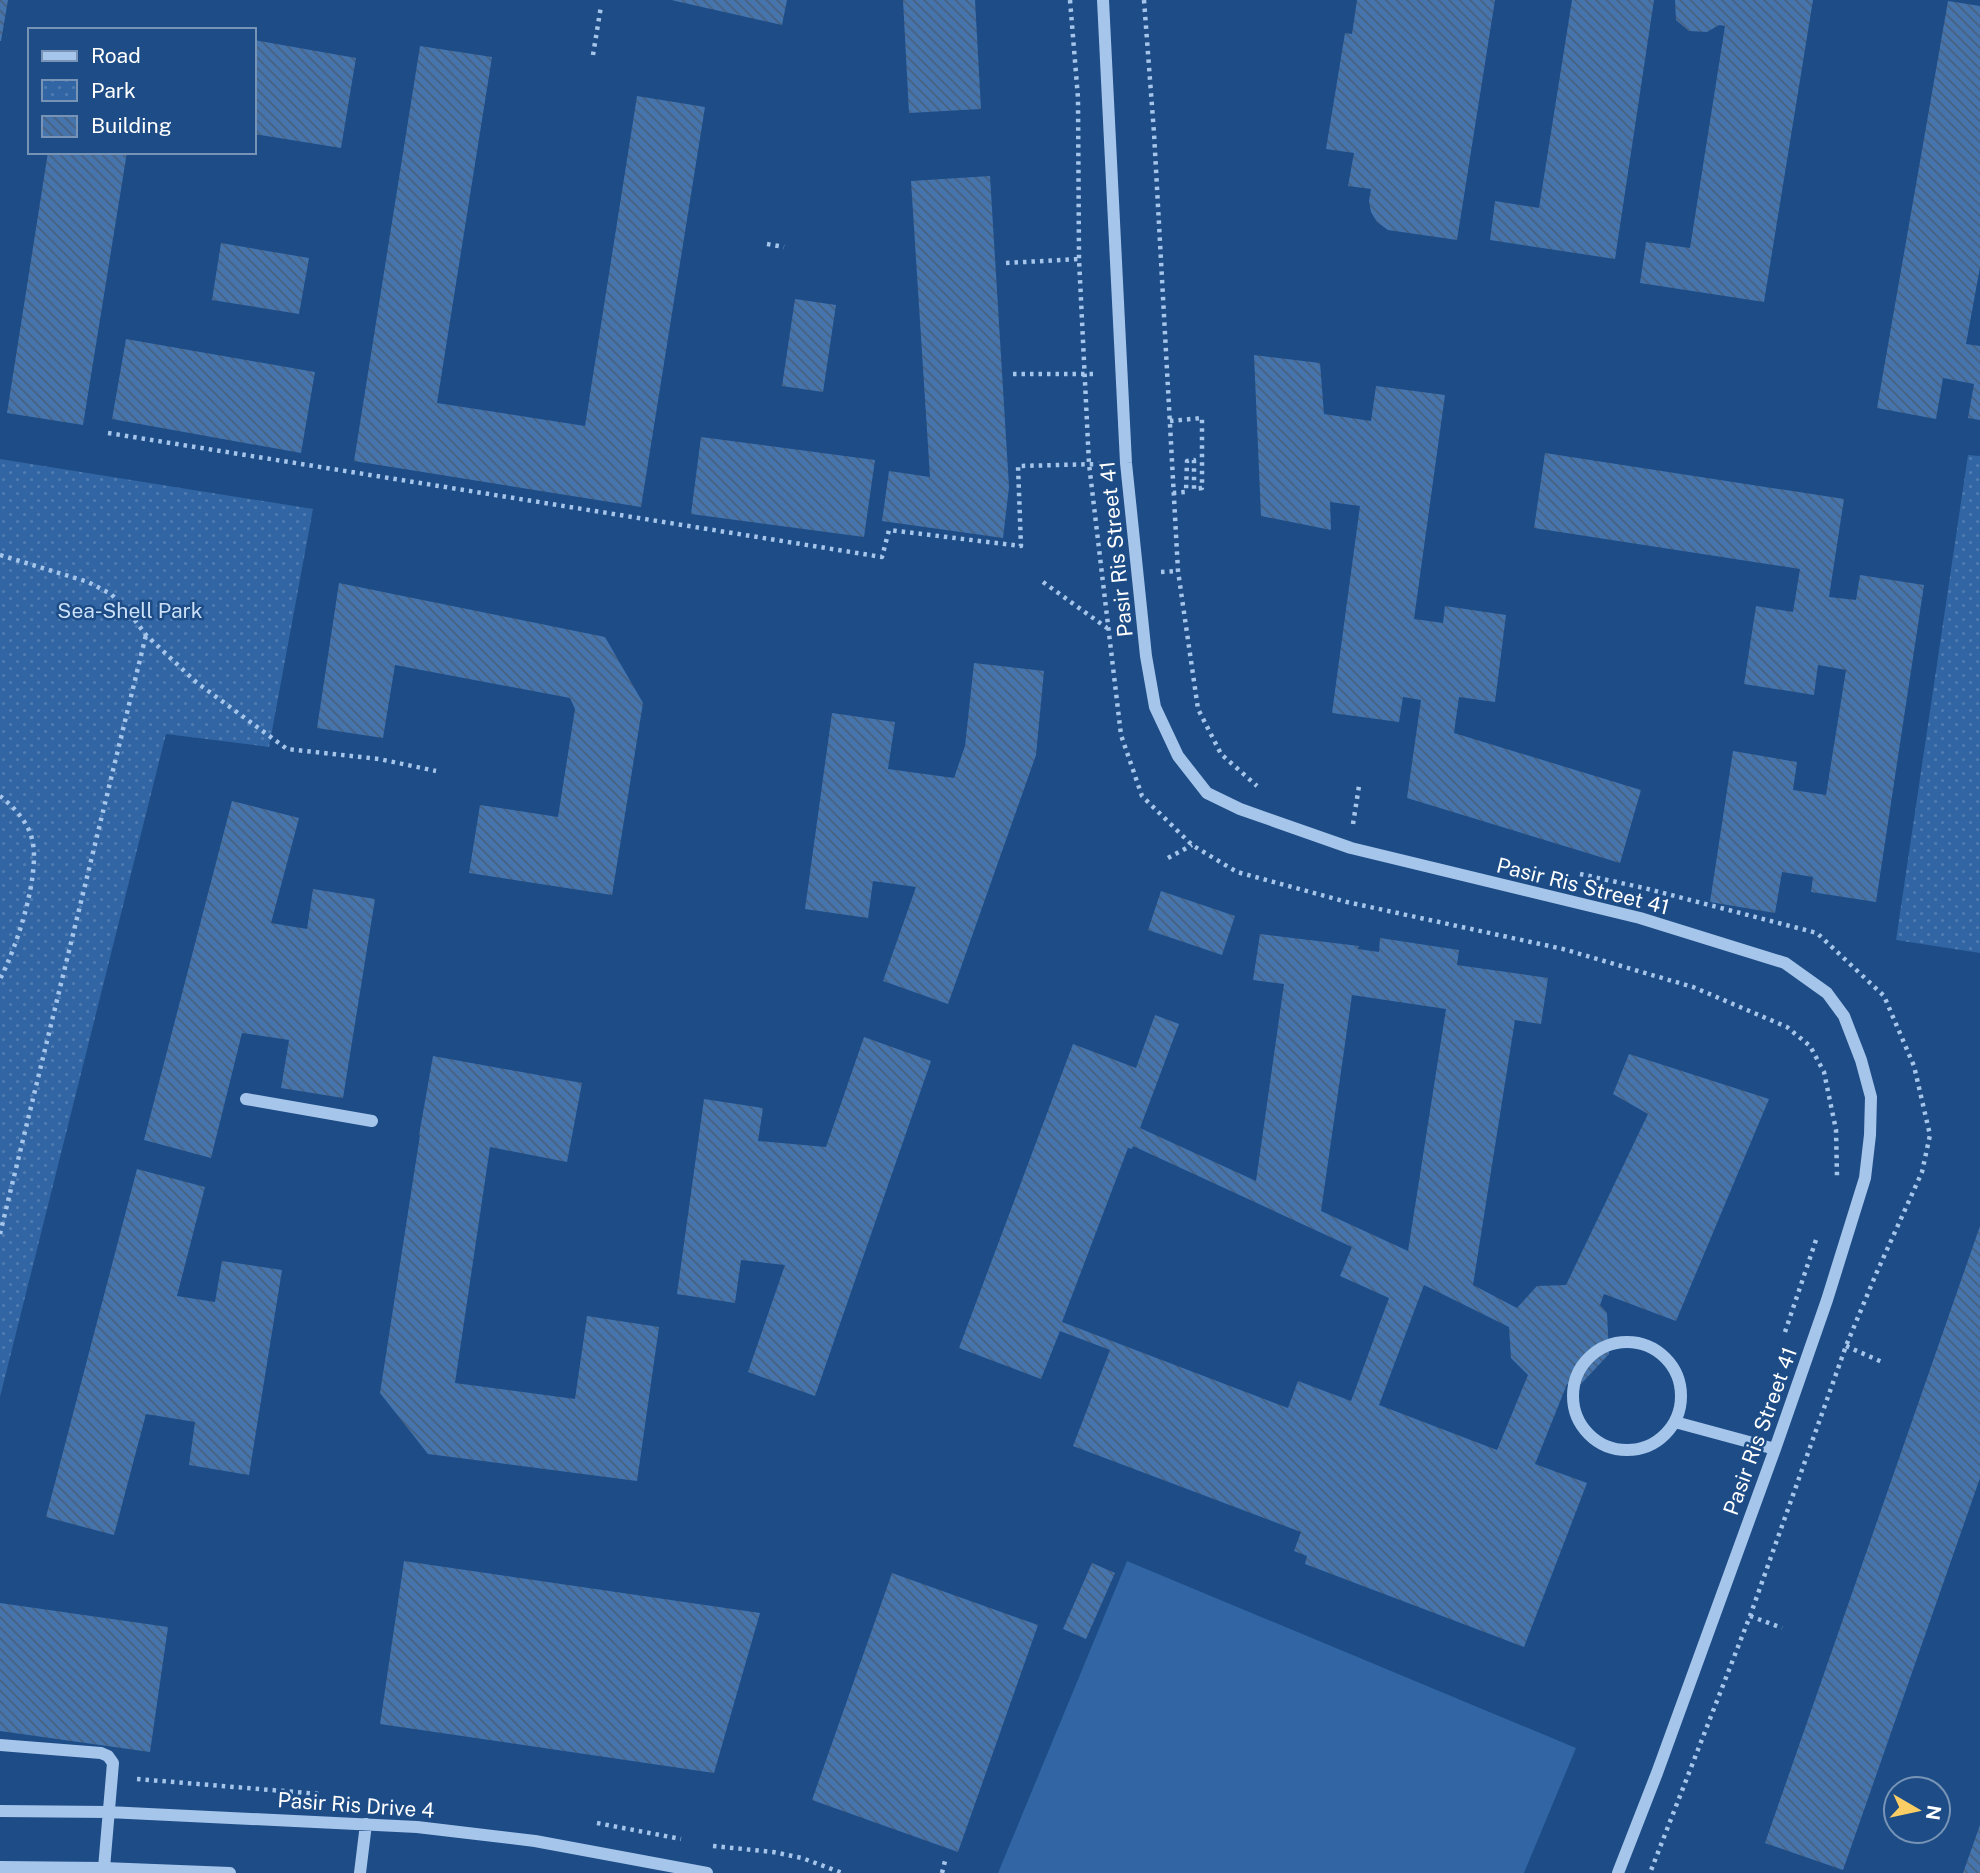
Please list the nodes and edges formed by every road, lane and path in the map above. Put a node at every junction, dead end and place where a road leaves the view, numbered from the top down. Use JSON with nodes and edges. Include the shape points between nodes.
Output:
{"nodes":[{"id":1,"x":1103,"y":0,"type":"edge"},
{"id":2,"x":1144,"y":0,"type":"edge"},
{"id":3,"x":601,"y":6,"type":"dead end"},
{"id":4,"x":593,"y":55,"type":"dead end"},
{"id":5,"x":766,"y":244,"type":"dead end"},
{"id":6,"x":784,"y":247,"type":"dead end"},
{"id":7,"x":1079,"y":259,"type":"dead end"},
{"id":8,"x":1006,"y":263,"type":"dead end"},
{"id":9,"x":1013,"y":374,"type":"dead end"},
{"id":10,"x":1084,"y":374,"type":"dead end"},
{"id":11,"x":1170,"y":421,"type":"junction"},
{"id":12,"x":108,"y":433,"type":"dead end"},
{"id":13,"x":1126,"y":463,"type":"junction"},
{"id":14,"x":1173,"y":493,"type":"junction"},
{"id":15,"x":0,"y":555,"type":"edge"},
{"id":16,"x":1042,"y":582,"type":"dead end"},
{"id":17,"x":1108,"y":629,"type":"dead end"},
{"id":18,"x":146,"y":635,"type":"junction"},
{"id":19,"x":436,"y":771,"type":"dead end"},
{"id":20,"x":1359,"y":786,"type":"dead end"},
{"id":21,"x":1260,"y":788,"type":"dead end"},
{"id":22,"x":1,"y":797,"type":"edge"},
{"id":23,"x":1341,"y":819,"type":"dead end"},
{"id":24,"x":1352,"y":823,"type":"junction"},
{"id":25,"x":1366,"y":826,"type":"dead end"},
{"id":26,"x":1192,"y":845,"type":"dead end"},
{"id":27,"x":1351,"y":848,"type":"junction"},
{"id":28,"x":1168,"y":858,"type":"dead end"},
{"id":29,"x":1578,"y":873,"type":"dead end"},
{"id":30,"x":1347,"y":902,"type":"dead end"},
{"id":31,"x":0,"y":979,"type":"edge"},
{"id":32,"x":246,"y":1099,"type":"dead end"},
{"id":33,"x":372,"y":1121,"type":"dead end"},
{"id":34,"x":1837,"y":1181,"type":"dead end"},
{"id":35,"x":0,"y":1234,"type":"edge"},
{"id":36,"x":1817,"y":1236,"type":"dead end"},
{"id":37,"x":1783,"y":1338,"type":"dead end"},
{"id":38,"x":1846,"y":1346,"type":"junction"},
{"id":39,"x":1882,"y":1362,"type":"dead end"},
{"id":40,"x":1675,"y":1422,"type":"junction"},
{"id":41,"x":1775,"y":1449,"type":"junction"},
{"id":42,"x":1750,"y":1616,"type":"junction"},
{"id":43,"x":1782,"y":1628,"type":"dead end"},
{"id":44,"x":0,"y":1745,"type":"edge"},
{"id":45,"x":0,"y":1811,"type":"edge"},
{"id":46,"x":108,"y":1812,"type":"junction"},
{"id":47,"x":366,"y":1824,"type":"junction"},
{"id":48,"x":945,"y":1861,"type":"dead end"},
{"id":49,"x":0,"y":1867,"type":"edge"},
{"id":50,"x":104,"y":1868,"type":"junction"},
{"id":51,"x":230,"y":1873,"type":"edge"},
{"id":52,"x":360,"y":1873,"type":"edge"},
{"id":53,"x":707,"y":1873,"type":"edge"},
{"id":54,"x":942,"y":1873,"type":"edge"},
{"id":55,"x":1618,"y":1873,"type":"edge"},
{"id":56,"x":1650,"y":1873,"type":"edge"}],
"edges":[{"from":1,"to":13,"type":"street","name":"Pasir Ris Street 41"},
{"from":2,"to":11,"type":"path"},
{"from":3,"to":4,"type":"path"},
{"from":5,"to":6,"type":"path"},
{"from":7,"to":8,"type":"path"},
{"from":9,"to":10,"type":"path"},
{"from":11,"to":14,"type":"path"},
{"from":11,"to":14,"type":"path","via":[[1202,418],[1202,488],[1194,489],[1195,460],[1187,461],[1186,492]]},
{"from":12,"to":13,"type":"path","via":[[882,557],[889,530],[1021,546],[1018,466]]},
{"from":13,"to":27,"type":"street","name":"Pasir Ris Street 41","via":[[1155,707],[1178,756],[1207,793]]},
{"from":14,"to":21,"type":"path","via":[[1178,572],[1198,709],[1221,754]]},
{"from":15,"to":18,"type":"path","via":[[88,582],[111,594]]},
{"from":16,"to":17,"type":"path"},
{"from":18,"to":19,"type":"path","via":[[196,682],[287,749],[379,759]]},
{"from":18,"to":35,"type":"path"},
{"from":20,"to":24,"type":"path"},
{"from":22,"to":31,"type":"path","via":[[20,816],[32,838],[34,866],[10,959]]},
{"from":23,"to":24,"type":"path"},
{"from":24,"to":25,"type":"path"},
{"from":24,"to":27,"type":"path"},
{"from":26,"to":28,"type":"path"},
{"from":27,"to":41,"type":"street","name":"Pasir Ris Street 41","via":[[1640,918],[1784,963],[1827,993],[1843,1016],[1861,1060],[1871,1097],[1870,1135],[1865,1178]]},
{"from":29,"to":38,"type":"path","via":[[1816,933],[1884,996],[1914,1066],[1930,1135],[1922,1172]]},
{"from":30,"to":34,"type":"path","via":[[1576,953],[1693,987],[1787,1027],[1810,1046],[1824,1072],[1836,1130]]},
{"from":32,"to":33,"type":"street"},
{"from":36,"to":37,"type":"path"},
{"from":38,"to":39,"type":"path"},
{"from":38,"to":42,"type":"path"},
{"from":40,"to":40,"type":"street","via":[[1659,1441],[1636,1450],[1612,1449],[1591,1437],[1577,1417],[1572,1393],[1579,1369],[1596,1351],[1618,1342],[1643,1343],[1664,1354],[1678,1374],[1682,1399]]},
{"from":40,"to":41,"type":"street"},
{"from":41,"to":55,"type":"street","name":"Pasir Ris Street 41"},
{"from":42,"to":43,"type":"path"},
{"from":42,"to":56,"type":"path"},
{"from":44,"to":46,"type":"street","via":[[108,1756],[114,1762]]},
{"from":45,"to":46,"type":"street","name":"Pasir Ris Drive 4"},
{"from":46,"to":47,"type":"street","name":"Pasir Ris Drive 4"},
{"from":46,"to":50,"type":"street"},
{"from":47,"to":52,"type":"street"},
{"from":47,"to":53,"type":"street","name":"Pasir Ris Drive 4","via":[[535,1841]]},
{"from":48,"to":54,"type":"path"},
{"from":49,"to":50,"type":"street"},
{"from":50,"to":51,"type":"street"}]}
